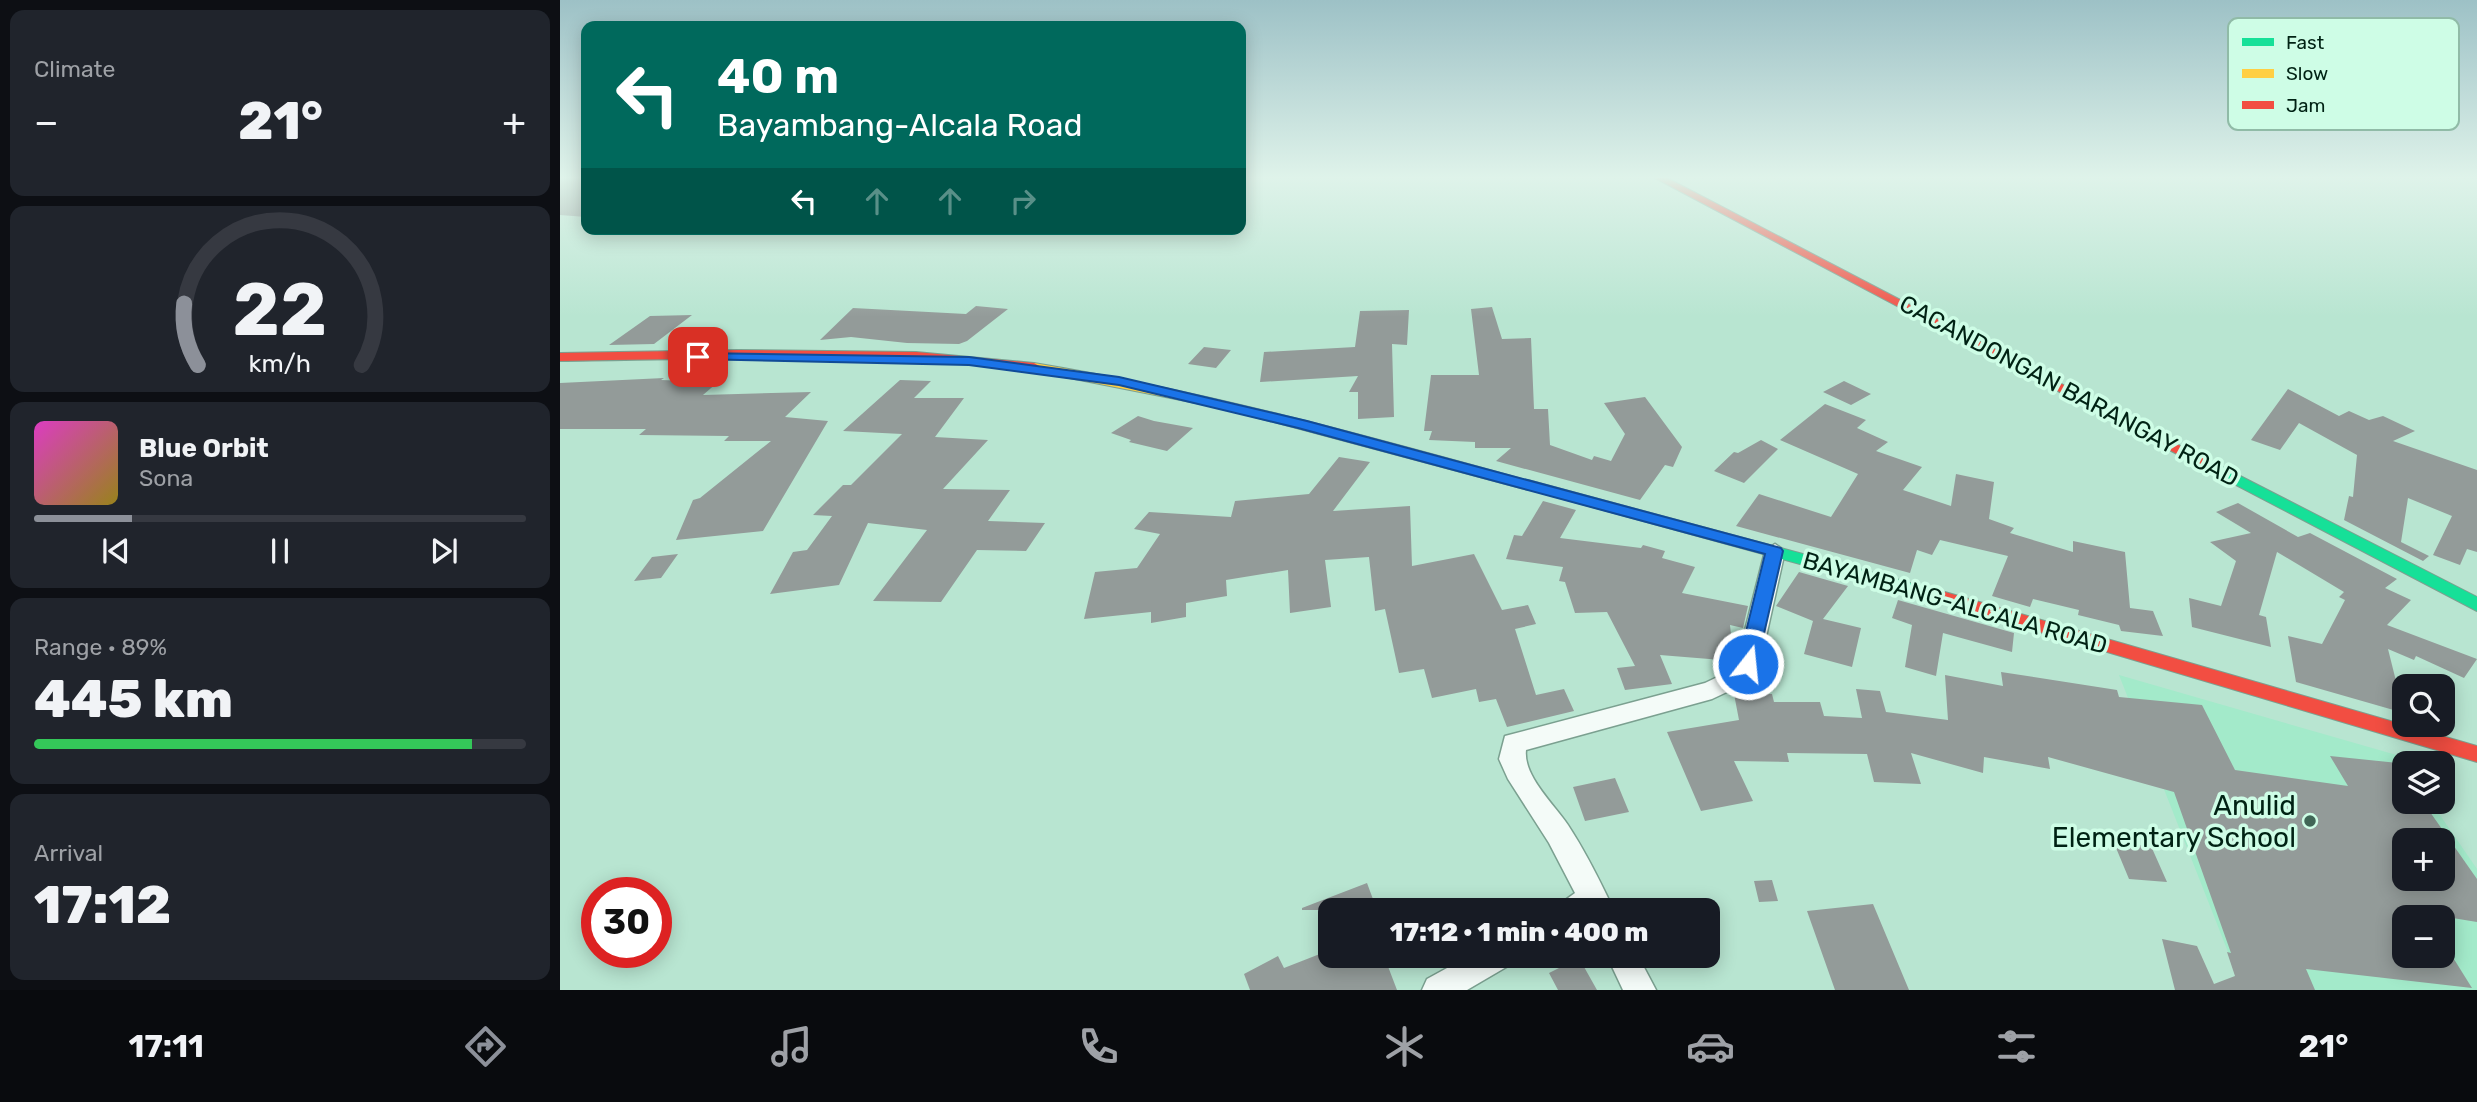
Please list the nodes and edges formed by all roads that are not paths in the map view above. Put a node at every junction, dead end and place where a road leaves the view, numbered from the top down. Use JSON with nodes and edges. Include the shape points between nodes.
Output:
{"nodes":[{"id":1,"x":1749,"y":224,"type":"edge"},
{"id":2,"x":560,"y":356,"type":"edge"},
{"id":3,"x":1775,"y":551,"type":"junction"},
{"id":4,"x":2477,"y":605,"type":"edge"},
{"id":5,"x":2477,"y":754,"type":"edge"},
{"id":6,"x":1586,"y":898,"type":"edge"},
{"id":7,"x":1476,"y":968,"type":"edge"},
{"id":8,"x":1628,"y":968,"type":"edge"},
{"id":9,"x":1438,"y":990,"type":"edge"},
{"id":10,"x":1640,"y":990,"type":"edge"}],
"edges":[{"from":1,"to":4,"type":"main road","name":"CACANDONGAN BARANGAY ROAD"},
{"from":2,"to":3,"type":"main road","name":"BAYAMBANG-ALCALA ROAD","via":[[917,358],[1026,366],[1119,381],[1302,424]]},
{"from":3,"to":5,"type":"main road","name":"BAYAMBANG-ALCALA ROAD"},
{"from":3,"to":6,"type":"street","via":[[1754,649],[1738,677],[1712,690],[1514,743],[1512,760],[1559,835]]},
{"from":7,"to":9,"type":"street"},
{"from":8,"to":10,"type":"street"}]}
